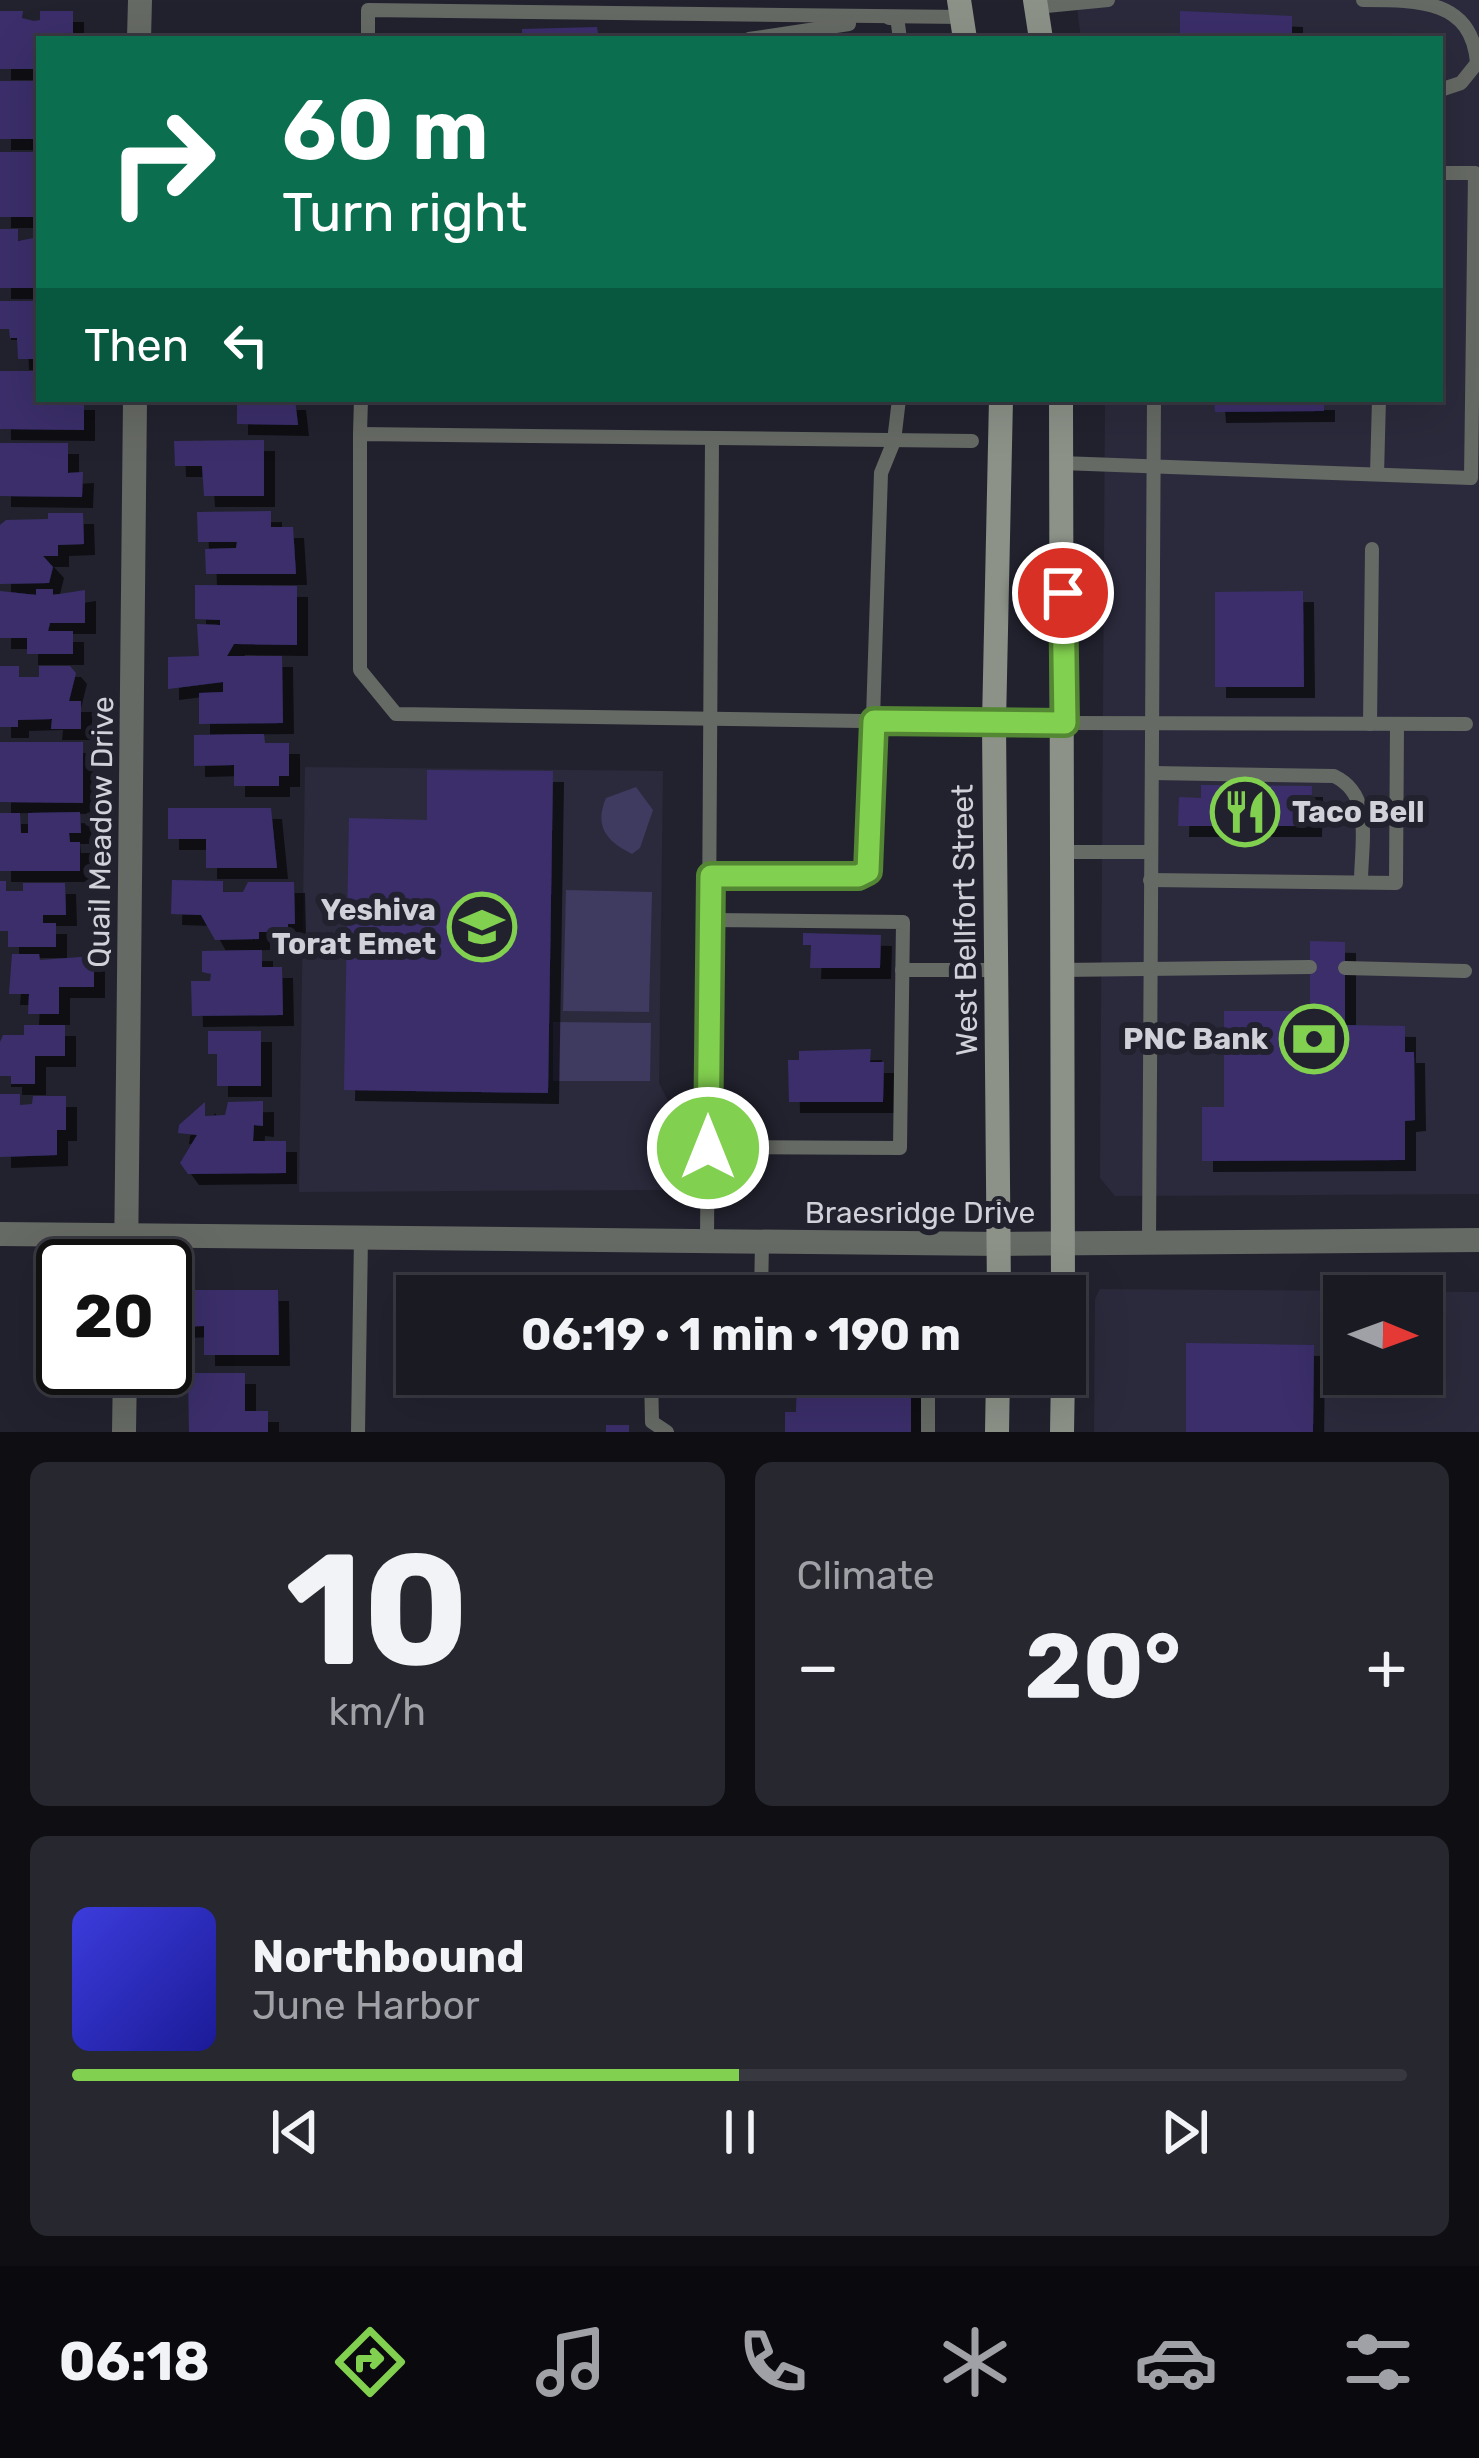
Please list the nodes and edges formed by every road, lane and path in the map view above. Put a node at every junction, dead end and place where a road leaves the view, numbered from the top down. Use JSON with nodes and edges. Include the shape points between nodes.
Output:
{"nodes":[{"id":1,"x":140,"y":0,"type":"edge"},
{"id":2,"x":1108,"y":0,"type":"edge"},
{"id":3,"x":1363,"y":0,"type":"edge"},
{"id":4,"x":1036,"y":3,"type":"edge"},
{"id":5,"x":897,"y":17,"type":"junction"},
{"id":6,"x":962,"y":19,"type":"edge"},
{"id":7,"x":139,"y":36,"type":"edge"},
{"id":8,"x":368,"y":36,"type":"edge"},
{"id":9,"x":768,"y":36,"type":"edge"},
{"id":10,"x":899,"y":36,"type":"edge"},
{"id":11,"x":1041,"y":36,"type":"edge"},
{"id":12,"x":1443,"y":89,"type":"edge"},
{"id":13,"x":1443,"y":173,"type":"edge"},
{"id":14,"x":135,"y":402,"type":"edge"},
{"id":15,"x":361,"y":402,"type":"edge"},
{"id":16,"x":899,"y":402,"type":"edge"},
{"id":17,"x":1001,"y":402,"type":"edge"},
{"id":18,"x":1061,"y":402,"type":"edge"},
{"id":19,"x":1154,"y":402,"type":"edge"},
{"id":20,"x":1379,"y":402,"type":"edge"},
{"id":21,"x":360,"y":434,"type":"junction"},
{"id":22,"x":712,"y":439,"type":"junction"},
{"id":23,"x":894,"y":441,"type":"junction"},
{"id":24,"x":972,"y":441,"type":"dead end"},
{"id":25,"x":1061,"y":463,"type":"junction"},
{"id":26,"x":1154,"y":465,"type":"junction"},
{"id":27,"x":1377,"y":474,"type":"junction"},
{"id":28,"x":1372,"y":549,"type":"dead end"},
{"id":29,"x":707,"y":719,"type":"junction"},
{"id":30,"x":874,"y":721,"type":"junction"},
{"id":31,"x":994,"y":723,"type":"junction"},
{"id":32,"x":1065,"y":723,"type":"junction"},
{"id":33,"x":1153,"y":723,"type":"junction"},
{"id":34,"x":1370,"y":724,"type":"junction"},
{"id":35,"x":1466,"y":724,"type":"dead end"},
{"id":36,"x":1397,"y":725,"type":"junction"},
{"id":37,"x":1152,"y":773,"type":"junction"},
{"id":38,"x":1062,"y":852,"type":"junction"},
{"id":39,"x":1150,"y":852,"type":"junction"},
{"id":40,"x":711,"y":876,"type":"junction"},
{"id":41,"x":1150,"y":880,"type":"junction"},
{"id":42,"x":1361,"y":882,"type":"junction"},
{"id":43,"x":711,"y":920,"type":"junction"},
{"id":44,"x":1148,"y":967,"type":"junction"},
{"id":45,"x":1310,"y":968,"type":"dead end"},
{"id":46,"x":1345,"y":968,"type":"dead end"},
{"id":47,"x":902,"y":970,"type":"junction"},
{"id":48,"x":995,"y":970,"type":"junction"},
{"id":49,"x":1060,"y":970,"type":"junction"},
{"id":50,"x":1465,"y":970,"type":"dead end"},
{"id":51,"x":708,"y":1148,"type":"junction"},
{"id":52,"x":0,"y":1234,"type":"edge"},
{"id":53,"x":126,"y":1235,"type":"junction"},
{"id":54,"x":362,"y":1237,"type":"junction"},
{"id":55,"x":126,"y":1239,"type":"edge"},
{"id":56,"x":1479,"y":1240,"type":"edge"},
{"id":57,"x":707,"y":1242,"type":"junction"},
{"id":58,"x":762,"y":1242,"type":"junction"},
{"id":59,"x":1000,"y":1244,"type":"junction"},
{"id":60,"x":1064,"y":1244,"type":"junction"},
{"id":61,"x":1149,"y":1244,"type":"junction"},
{"id":62,"x":761,"y":1275,"type":"edge"},
{"id":63,"x":999,"y":1275,"type":"edge"},
{"id":64,"x":1063,"y":1275,"type":"edge"},
{"id":65,"x":125,"y":1395,"type":"edge"},
{"id":66,"x":651,"y":1395,"type":"edge"},
{"id":67,"x":928,"y":1395,"type":"edge"},
{"id":68,"x":998,"y":1395,"type":"edge"},
{"id":69,"x":1063,"y":1395,"type":"edge"},
{"id":70,"x":124,"y":1432,"type":"edge"},
{"id":71,"x":358,"y":1432,"type":"edge"},
{"id":72,"x":667,"y":1432,"type":"edge"},
{"id":73,"x":928,"y":1432,"type":"edge"},
{"id":74,"x":997,"y":1432,"type":"edge"},
{"id":75,"x":1062,"y":1432,"type":"edge"}],
"edges":[{"from":1,"to":7,"type":"street"},
{"from":2,"to":4,"type":"lane"},
{"from":3,"to":12,"type":"lane","via":[[1432,0],[1460,15],[1475,35],[1477,63],[1461,83]]},
{"from":4,"to":11,"type":"main road"},
{"from":5,"to":6,"type":"lane"},
{"from":5,"to":8,"type":"lane","via":[[368,10]]},
{"from":5,"to":9,"type":"lane"},
{"from":5,"to":10,"type":"lane"},
{"from":13,"to":27,"type":"lane","via":[[1475,173],[1471,478]]},
{"from":14,"to":53,"type":"street","name":"Quail Meadow Drive"},
{"from":15,"to":21,"type":"lane"},
{"from":16,"to":23,"type":"lane"},
{"from":17,"to":31,"type":"main road","name":"West Bellfort Street"},
{"from":18,"to":25,"type":"main road"},
{"from":19,"to":26,"type":"lane"},
{"from":20,"to":27,"type":"lane"},
{"from":21,"to":22,"type":"lane"},
{"from":21,"to":29,"type":"lane","via":[[360,670],[396,713]]},
{"from":22,"to":23,"type":"lane"},
{"from":22,"to":29,"type":"lane"},
{"from":23,"to":24,"type":"lane"},
{"from":23,"to":30,"type":"lane","via":[[881,473]]},
{"from":25,"to":26,"type":"lane"},
{"from":25,"to":32,"type":"main road"},
{"from":26,"to":27,"type":"lane"},
{"from":26,"to":33,"type":"lane"},
{"from":28,"to":34,"type":"lane"},
{"from":29,"to":30,"type":"lane"},
{"from":29,"to":40,"type":"lane"},
{"from":30,"to":31,"type":"lane"},
{"from":30,"to":40,"type":"lane","via":[[868,871]]},
{"from":31,"to":32,"type":"main road"},
{"from":31,"to":48,"type":"main road","name":"West Bellfort Street"},
{"from":32,"to":33,"type":"lane"},
{"from":32,"to":38,"type":"main road"},
{"from":33,"to":34,"type":"lane"},
{"from":33,"to":37,"type":"lane"},
{"from":34,"to":36,"type":"lane"},
{"from":35,"to":36,"type":"lane"},
{"from":36,"to":42,"type":"lane","via":[[1396,883]]},
{"from":37,"to":39,"type":"lane"},
{"from":37,"to":42,"type":"lane","via":[[1334,776],[1354,785],[1361,798]]},
{"from":38,"to":39,"type":"lane"},
{"from":38,"to":49,"type":"main road"},
{"from":39,"to":41,"type":"lane"},
{"from":40,"to":43,"type":"lane"},
{"from":41,"to":42,"type":"lane"},
{"from":41,"to":44,"type":"lane"},
{"from":43,"to":47,"type":"lane","via":[[903,922]]},
{"from":43,"to":51,"type":"lane"},
{"from":44,"to":45,"type":"lane"},
{"from":44,"to":49,"type":"lane"},
{"from":44,"to":61,"type":"lane"},
{"from":46,"to":50,"type":"lane"},
{"from":47,"to":48,"type":"lane"},
{"from":47,"to":51,"type":"lane","via":[[900,1148]]},
{"from":48,"to":59,"type":"main road","name":"West Bellfort Street"},
{"from":49,"to":60,"type":"main road"},
{"from":51,"to":57,"type":"lane"},
{"from":52,"to":53,"type":"street","name":"Braesridge Drive"},
{"from":53,"to":54,"type":"street","name":"Braesridge Drive"},
{"from":53,"to":55,"type":"street","name":"Quail Meadow Drive"},
{"from":54,"to":57,"type":"street","name":"Braesridge Drive"},
{"from":54,"to":71,"type":"lane"},
{"from":56,"to":61,"type":"street","name":"Braesridge Drive"},
{"from":57,"to":58,"type":"street","name":"Braesridge Drive"},
{"from":58,"to":59,"type":"street","name":"Braesridge Drive"},
{"from":58,"to":62,"type":"lane"},
{"from":59,"to":60,"type":"street","name":"Braesridge Drive"},
{"from":59,"to":63,"type":"main road","name":"West Bellfort Street"},
{"from":60,"to":61,"type":"street","name":"Braesridge Drive"},
{"from":60,"to":64,"type":"main road"},
{"from":65,"to":70,"type":"street"},
{"from":66,"to":72,"type":"lane","via":[[652,1422]]},
{"from":67,"to":73,"type":"lane"},
{"from":68,"to":74,"type":"main road"},
{"from":69,"to":75,"type":"main road"}]}
